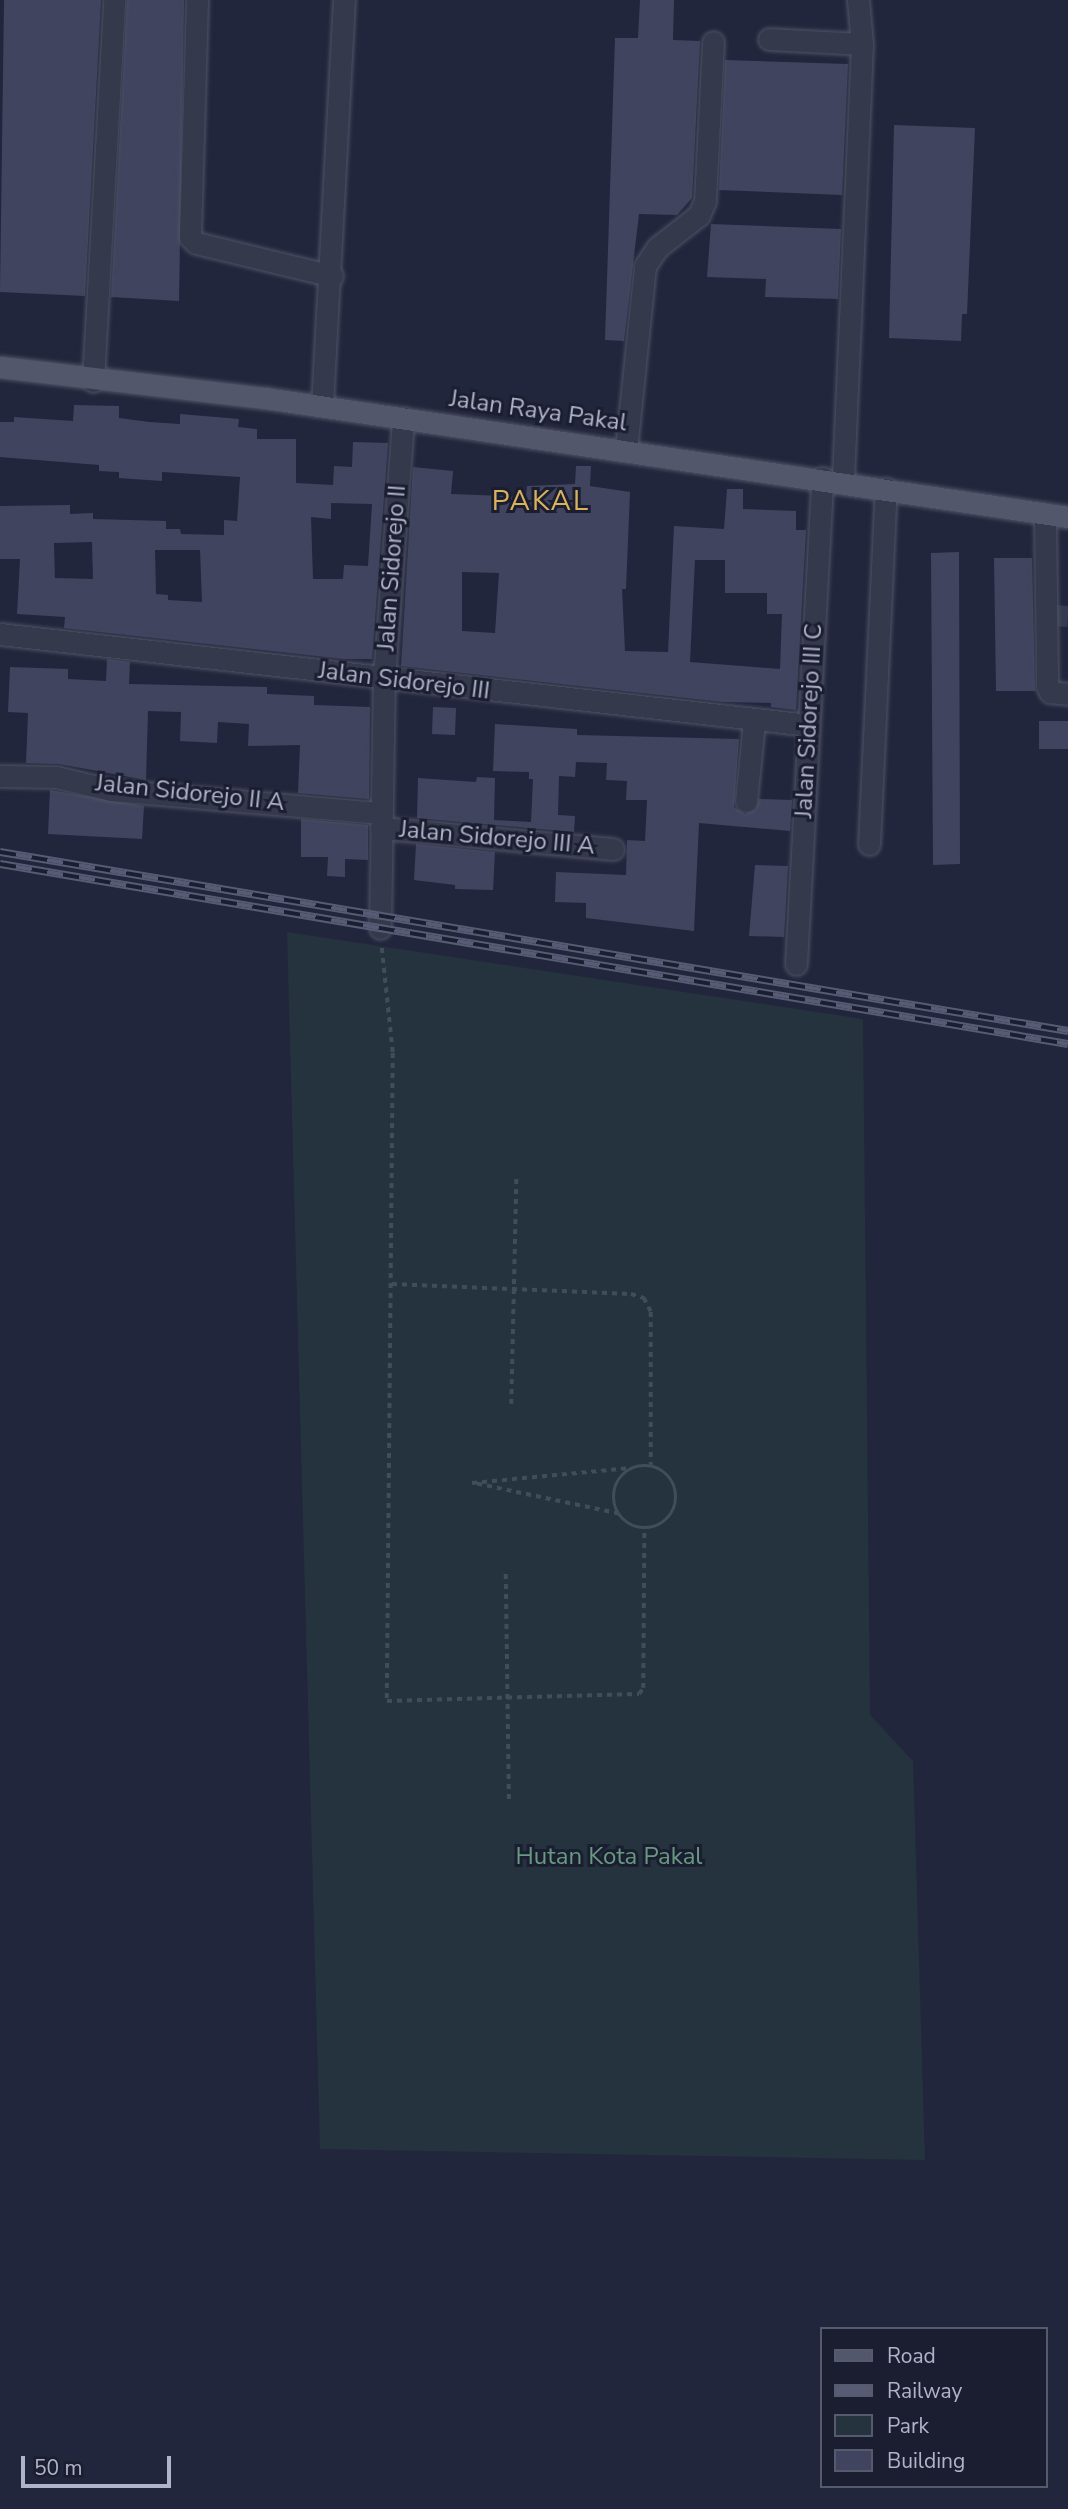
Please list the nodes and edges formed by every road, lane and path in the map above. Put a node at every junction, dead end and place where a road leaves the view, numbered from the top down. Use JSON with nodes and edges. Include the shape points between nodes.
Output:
{"nodes":[{"id":1,"x":114,"y":0,"type":"edge"},
{"id":2,"x":197,"y":0,"type":"edge"},
{"id":3,"x":344,"y":0,"type":"edge"},
{"id":4,"x":858,"y":0,"type":"edge"},
{"id":5,"x":769,"y":39,"type":"dead end"},
{"id":6,"x":713,"y":42,"type":"dead end"},
{"id":7,"x":862,"y":44,"type":"junction"},
{"id":8,"x":332,"y":276,"type":"junction"},
{"id":9,"x":0,"y":367,"type":"edge"},
{"id":10,"x":93,"y":381,"type":"junction"},
{"id":11,"x":323,"y":406,"type":"junction"},
{"id":12,"x":403,"y":418,"type":"junction"},
{"id":13,"x":627,"y":440,"type":"junction"},
{"id":14,"x":836,"y":473,"type":"junction"},
{"id":15,"x":886,"y":488,"type":"junction"},
{"id":16,"x":1045,"y":514,"type":"junction"},
{"id":17,"x":1068,"y":517,"type":"edge"},
{"id":18,"x":0,"y":634,"type":"edge"},
{"id":19,"x":384,"y":680,"type":"junction"},
{"id":20,"x":1068,"y":694,"type":"edge"},
{"id":21,"x":754,"y":722,"type":"junction"},
{"id":22,"x":809,"y":725,"type":"junction"},
{"id":23,"x":0,"y":776,"type":"edge"},
{"id":24,"x":746,"y":801,"type":"dead end"},
{"id":25,"x":381,"y":820,"type":"junction"},
{"id":26,"x":869,"y":844,"type":"dead end"},
{"id":27,"x":613,"y":849,"type":"dead end"},
{"id":28,"x":380,"y":928,"type":"joint"},
{"id":29,"x":796,"y":964,"type":"dead end"},
{"id":30,"x":516,"y":1175,"type":"dead end"},
{"id":31,"x":392,"y":1284,"type":"junction"},
{"id":32,"x":516,"y":1289,"type":"junction"},
{"id":33,"x":512,"y":1404,"type":"dead end"},
{"id":34,"x":651,"y":1465,"type":"junction"},
{"id":35,"x":631,"y":1468,"type":"junction"},
{"id":36,"x":619,"y":1514,"type":"junction"},
{"id":37,"x":644,"y":1529,"type":"junction"},
{"id":38,"x":506,"y":1574,"type":"dead end"},
{"id":39,"x":508,"y":1700,"type":"junction"},
{"id":40,"x":509,"y":1802,"type":"dead end"}],
"edges":[{"from":1,"to":10,"type":"street"},
{"from":2,"to":8,"type":"street","via":[[190,237],[195,243]]},
{"from":3,"to":8,"type":"street"},
{"from":4,"to":7,"type":"street","name":"Jalan Sidorejo III C"},
{"from":5,"to":7,"type":"street"},
{"from":6,"to":13,"type":"street","via":[[705,201],[699,215],[658,247],[645,266]]},
{"from":7,"to":14,"type":"street","name":"Jalan Sidorejo III C","via":[[845,422]]},
{"from":8,"to":11,"type":"street"},
{"from":9,"to":10,"type":"main road","name":"Jalan Raya Pakal"},
{"from":10,"to":11,"type":"main road","name":"Jalan Raya Pakal"},
{"from":11,"to":12,"type":"main road","name":"Jalan Raya Pakal"},
{"from":12,"to":13,"type":"main road","name":"Jalan Raya Pakal"},
{"from":12,"to":19,"type":"street","name":"Jalan Sidorejo II"},
{"from":13,"to":14,"type":"main road","name":"Jalan Raya Pakal"},
{"from":14,"to":15,"type":"main road","name":"Jalan Raya Pakal"},
{"from":14,"to":22,"type":"street","name":"Jalan Sidorejo III C"},
{"from":15,"to":16,"type":"main road","name":"Jalan Raya Pakal"},
{"from":15,"to":26,"type":"street"},
{"from":16,"to":17,"type":"main road","name":"Jalan Raya Pakal"},
{"from":16,"to":20,"type":"street","via":[[1050,609],[1046,686],[1050,692]]},
{"from":18,"to":19,"type":"street","name":"Jalan Sidorejo III"},
{"from":19,"to":21,"type":"street","name":"Jalan Sidorejo III"},
{"from":19,"to":25,"type":"street","name":"Jalan Sidorejo II"},
{"from":21,"to":22,"type":"street","name":"Jalan Sidorejo III"},
{"from":21,"to":24,"type":"street"},
{"from":22,"to":29,"type":"street","name":"Jalan Sidorejo III C"},
{"from":23,"to":25,"type":"street","name":"Jalan Sidorejo II A","via":[[63,778],[111,790]]},
{"from":25,"to":27,"type":"street","name":"Jalan Sidorejo III A"},
{"from":25,"to":28,"type":"street","name":"Jalan Sidorejo II"},
{"from":28,"to":31,"type":"path","via":[[393,1054]]},
{"from":30,"to":32,"type":"path"},
{"from":31,"to":32,"type":"path"},
{"from":31,"to":39,"type":"path","via":[[387,1701]]},
{"from":32,"to":33,"type":"path"},
{"from":32,"to":34,"type":"path","via":[[631,1294],[649,1303]]},
{"from":34,"to":35,"type":"path"},
{"from":34,"to":37,"type":"path","via":[[668,1474],[677,1490],[675,1510],[662,1524]]},
{"from":35,"to":36,"type":"path","via":[[618,1480],[614,1497]]},
{"from":35,"to":36,"type":"path","via":[[472,1483]]},
{"from":36,"to":37,"type":"path"},
{"from":37,"to":39,"type":"path","via":[[643,1688],[639,1694]]},
{"from":38,"to":39,"type":"path"},
{"from":39,"to":40,"type":"path"}]}
